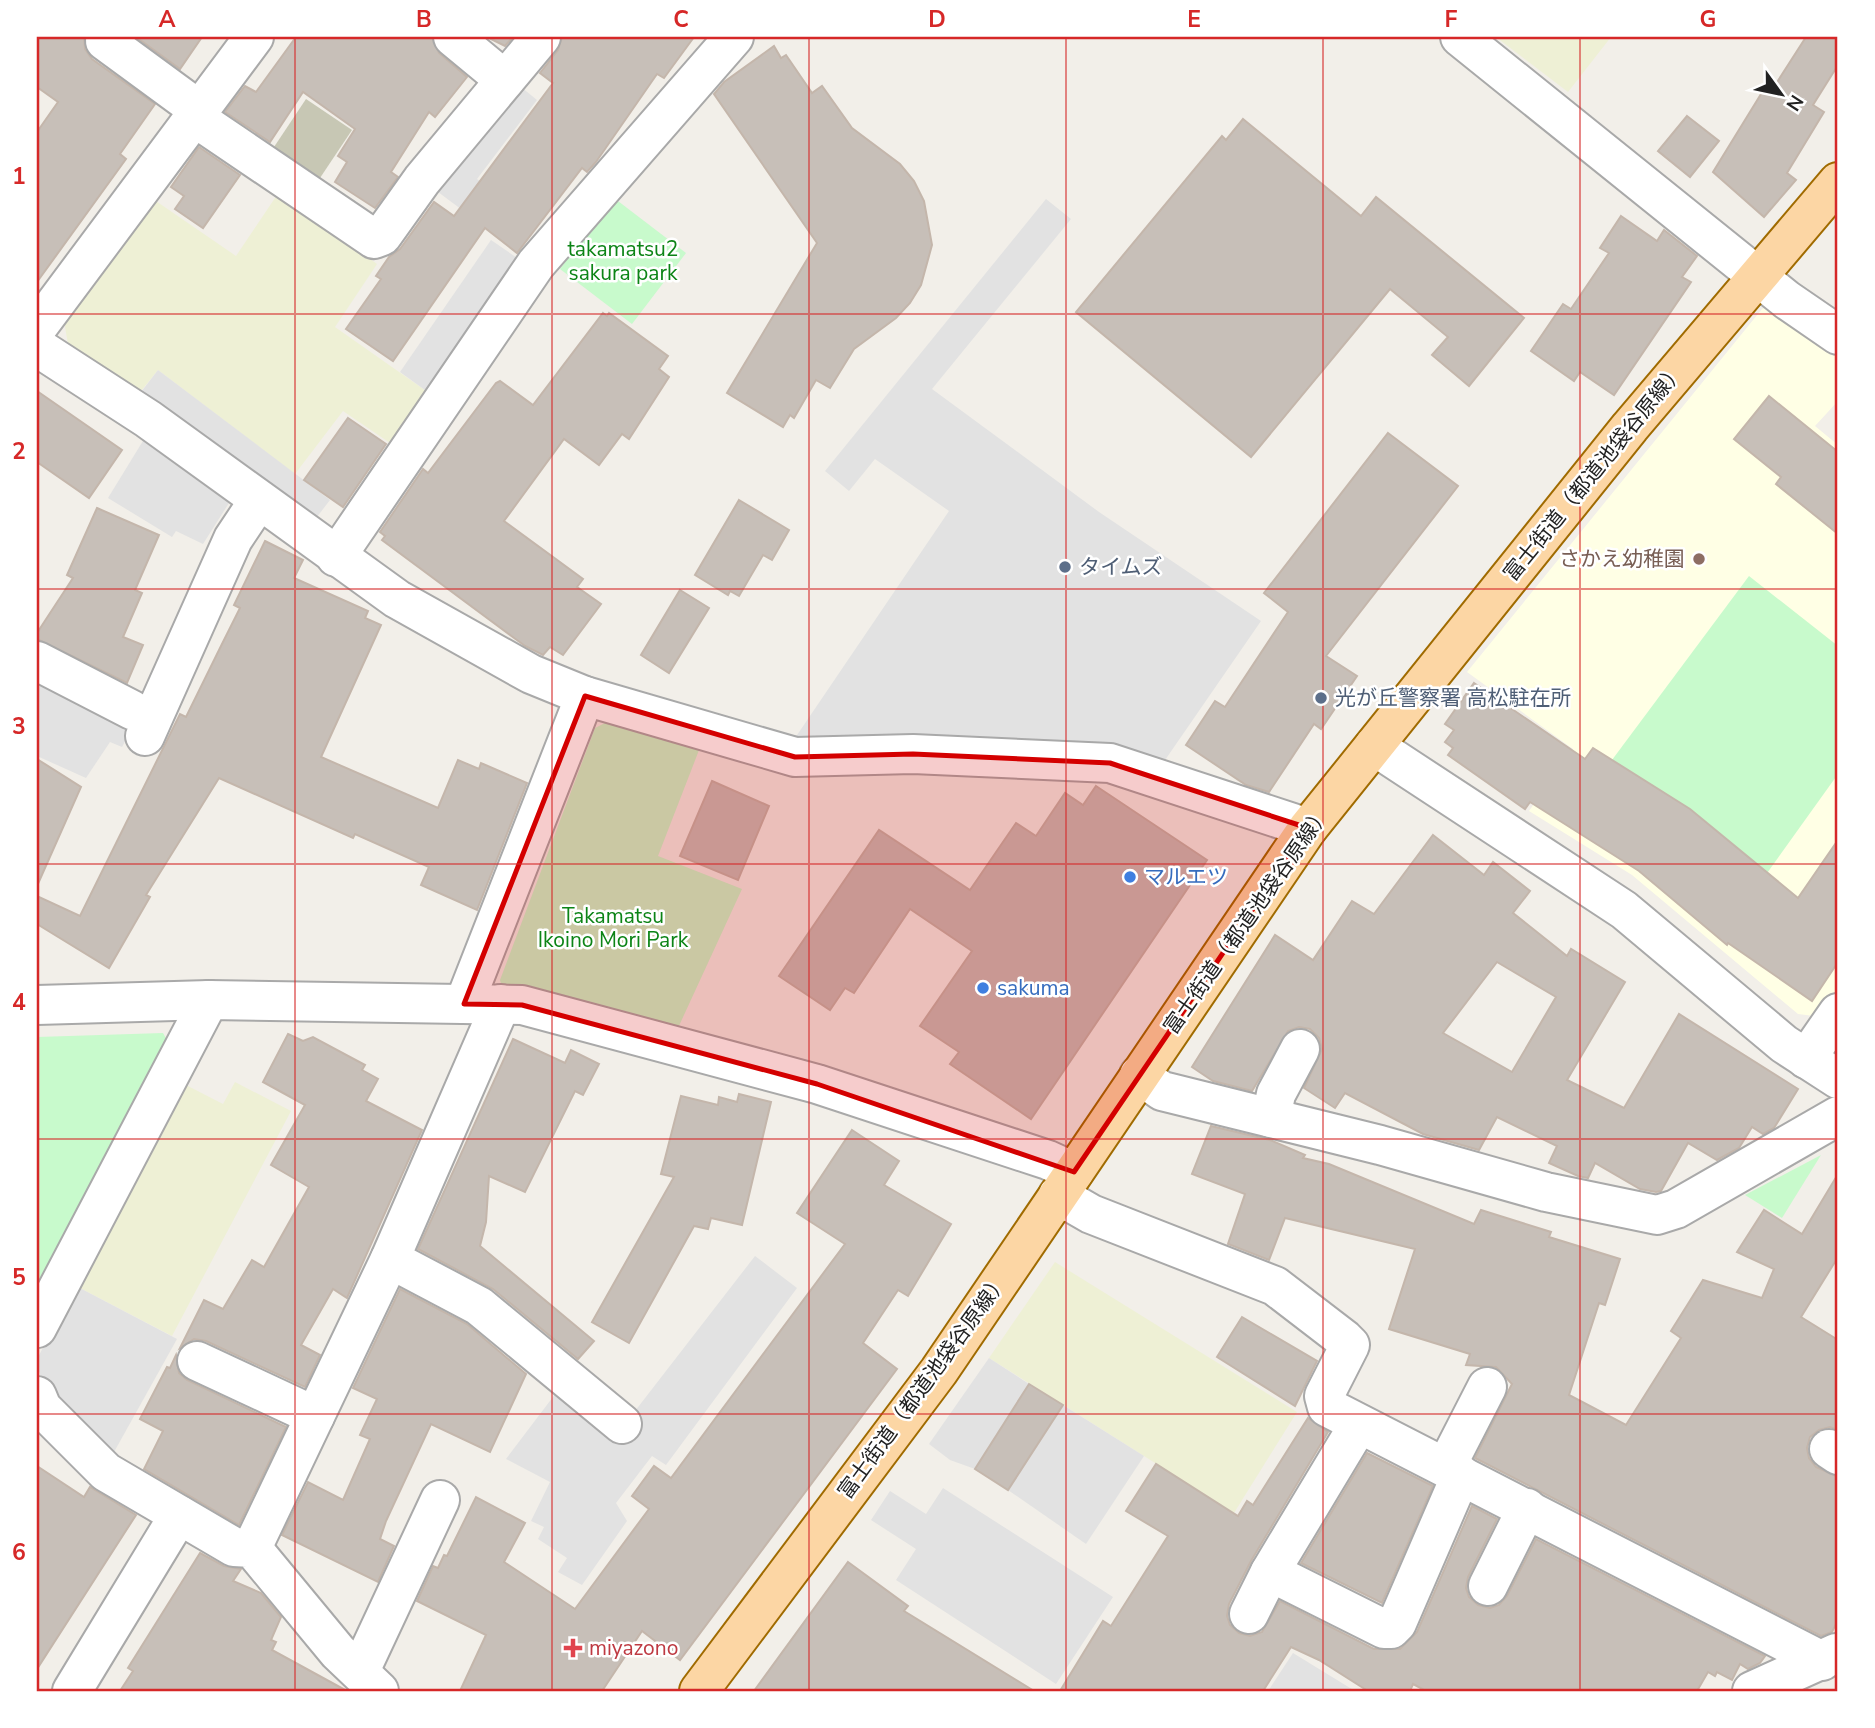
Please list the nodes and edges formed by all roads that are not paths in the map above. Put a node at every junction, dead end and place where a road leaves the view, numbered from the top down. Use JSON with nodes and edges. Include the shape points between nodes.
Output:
{"nodes":[{"id":1,"x":254,"y":37,"type":"edge"},
{"id":2,"x":453,"y":37,"type":"edge"},
{"id":3,"x":541,"y":37,"type":"edge"},
{"id":4,"x":734,"y":37,"type":"edge"},
{"id":5,"x":1460,"y":37,"type":"edge"},
{"id":6,"x":105,"y":41,"type":"dead end"},
{"id":7,"x":505,"y":80,"type":"junction"},
{"id":8,"x":196,"y":114,"type":"junction"},
{"id":9,"x":1838,"y":183,"type":"edge"},
{"id":10,"x":1757,"y":275,"type":"junction"},
{"id":11,"x":37,"y":328,"type":"edge"},
{"id":12,"x":1838,"y":335,"type":"edge"},
{"id":13,"x":37,"y":347,"type":"edge"},
{"id":14,"x":259,"y":500,"type":"junction"},
{"id":15,"x":336,"y":557,"type":"junction"},
{"id":16,"x":37,"y":661,"type":"edge"},
{"id":17,"x":585,"y":696,"type":"junction"},
{"id":18,"x":1374,"y":746,"type":"junction"},
{"id":19,"x":1308,"y":828,"type":"junction"},
{"id":20,"x":209,"y":1000,"type":"junction"},
{"id":21,"x":482,"y":1004,"type":"junction"},
{"id":22,"x":37,"y":1005,"type":"edge"},
{"id":23,"x":1838,"y":1013,"type":"edge"},
{"id":24,"x":1300,"y":1049,"type":"dead end"},
{"id":25,"x":1806,"y":1059,"type":"junction"},
{"id":26,"x":1139,"y":1075,"type":"junction"},
{"id":27,"x":1838,"y":1079,"type":"edge"},
{"id":28,"x":1838,"y":1116,"type":"edge"},
{"id":29,"x":1271,"y":1118,"type":"junction"},
{"id":30,"x":1066,"y":1184,"type":"junction"},
{"id":31,"x":390,"y":1258,"type":"junction"},
{"id":32,"x":37,"y":1328,"type":"edge"},
{"id":33,"x":197,"y":1361,"type":"dead end"},
{"id":34,"x":1487,"y":1387,"type":"dead end"},
{"id":35,"x":37,"y":1396,"type":"edge"},
{"id":36,"x":316,"y":1416,"type":"junction"},
{"id":37,"x":622,"y":1424,"type":"dead end"},
{"id":38,"x":1359,"y":1424,"type":"junction"},
{"id":39,"x":1454,"y":1471,"type":"junction"},
{"id":40,"x":440,"y":1500,"type":"dead end"},
{"id":41,"x":1527,"y":1508,"type":"junction"},
{"id":42,"x":179,"y":1515,"type":"junction"},
{"id":43,"x":252,"y":1548,"type":"junction"},
{"id":44,"x":1270,"y":1572,"type":"junction"},
{"id":45,"x":1488,"y":1586,"type":"dead end"},
{"id":46,"x":1249,"y":1614,"type":"dead end"},
{"id":47,"x":1830,"y":1656,"type":"edge"},
{"id":48,"x":369,"y":1681,"type":"edge"},
{"id":49,"x":72,"y":1691,"type":"edge"},
{"id":50,"x":699,"y":1691,"type":"edge"},
{"id":51,"x":1752,"y":1691,"type":"edge"}],
"edges":[{"from":1,"to":8,"type":"street"},
{"from":2,"to":7,"type":"street"},
{"from":3,"to":7,"type":"street"},
{"from":4,"to":15,"type":"street","via":[[536,264]]},
{"from":5,"to":10,"type":"street"},
{"from":6,"to":8,"type":"street"},
{"from":7,"to":8,"type":"street","via":[[382,236],[374,239]]},
{"from":8,"to":11,"type":"street"},
{"from":9,"to":10,"type":"main road","name":"富士街道（都道池袋谷原線）"},
{"from":10,"to":12,"type":"street"},
{"from":10,"to":18,"type":"main road","name":"富士街道（都道池袋谷原線）"},
{"from":13,"to":14,"type":"street","via":[[148,419]]},
{"from":14,"to":15,"type":"street"},
{"from":14,"to":16,"type":"street","via":[[233,539],[138,723]]},
{"from":15,"to":17,"type":"street","via":[[397,598],[519,667]]},
{"from":17,"to":19,"type":"street","via":[[794,757],[913,754],[1110,762]]},
{"from":17,"to":21,"type":"street"},
{"from":18,"to":19,"type":"main road","name":"富士街道（都道池袋谷原線）"},
{"from":18,"to":25,"type":"street","via":[[1624,910]]},
{"from":19,"to":26,"type":"main road","name":"富士街道（都道池袋谷原線）"},
{"from":20,"to":21,"type":"street"},
{"from":20,"to":22,"type":"street"},
{"from":20,"to":32,"type":"street"},
{"from":21,"to":30,"type":"street","via":[[522,1005],[817,1084],[1048,1160]]},
{"from":21,"to":31,"type":"street"},
{"from":23,"to":25,"type":"street"},
{"from":24,"to":29,"type":"street","via":[[1276,1094]]},
{"from":25,"to":27,"type":"street"},
{"from":26,"to":29,"type":"street","via":[[1162,1091]]},
{"from":26,"to":30,"type":"main road","name":"富士街道（都道池袋谷原線）"},
{"from":28,"to":29,"type":"street","via":[[1676,1209],[1657,1215],[1546,1192]]},
{"from":30,"to":38,"type":"street","via":[[1091,1214],[1275,1286],[1335,1331],[1350,1345],[1323,1402]]},
{"from":30,"to":50,"type":"main road","name":"富士街道（都道池袋谷原線）","via":[[939,1371]]},
{"from":31,"to":36,"type":"street"},
{"from":31,"to":37,"type":"street","via":[[479,1306]]},
{"from":33,"to":36,"type":"street"},
{"from":34,"to":39,"type":"street"},
{"from":35,"to":42,"type":"street","via":[[42,1409],[106,1472]]},
{"from":36,"to":43,"type":"street"},
{"from":38,"to":39,"type":"street"},
{"from":38,"to":44,"type":"street"},
{"from":39,"to":41,"type":"street"},
{"from":39,"to":44,"type":"street","via":[[1391,1629]]},
{"from":40,"to":48,"type":"street"},
{"from":41,"to":45,"type":"street"},
{"from":41,"to":47,"type":"street"},
{"from":42,"to":43,"type":"street","via":[[234,1547]]},
{"from":42,"to":49,"type":"street"},
{"from":43,"to":48,"type":"street","via":[[338,1652]]},
{"from":44,"to":46,"type":"street"},
{"from":47,"to":51,"type":"street"}]}
